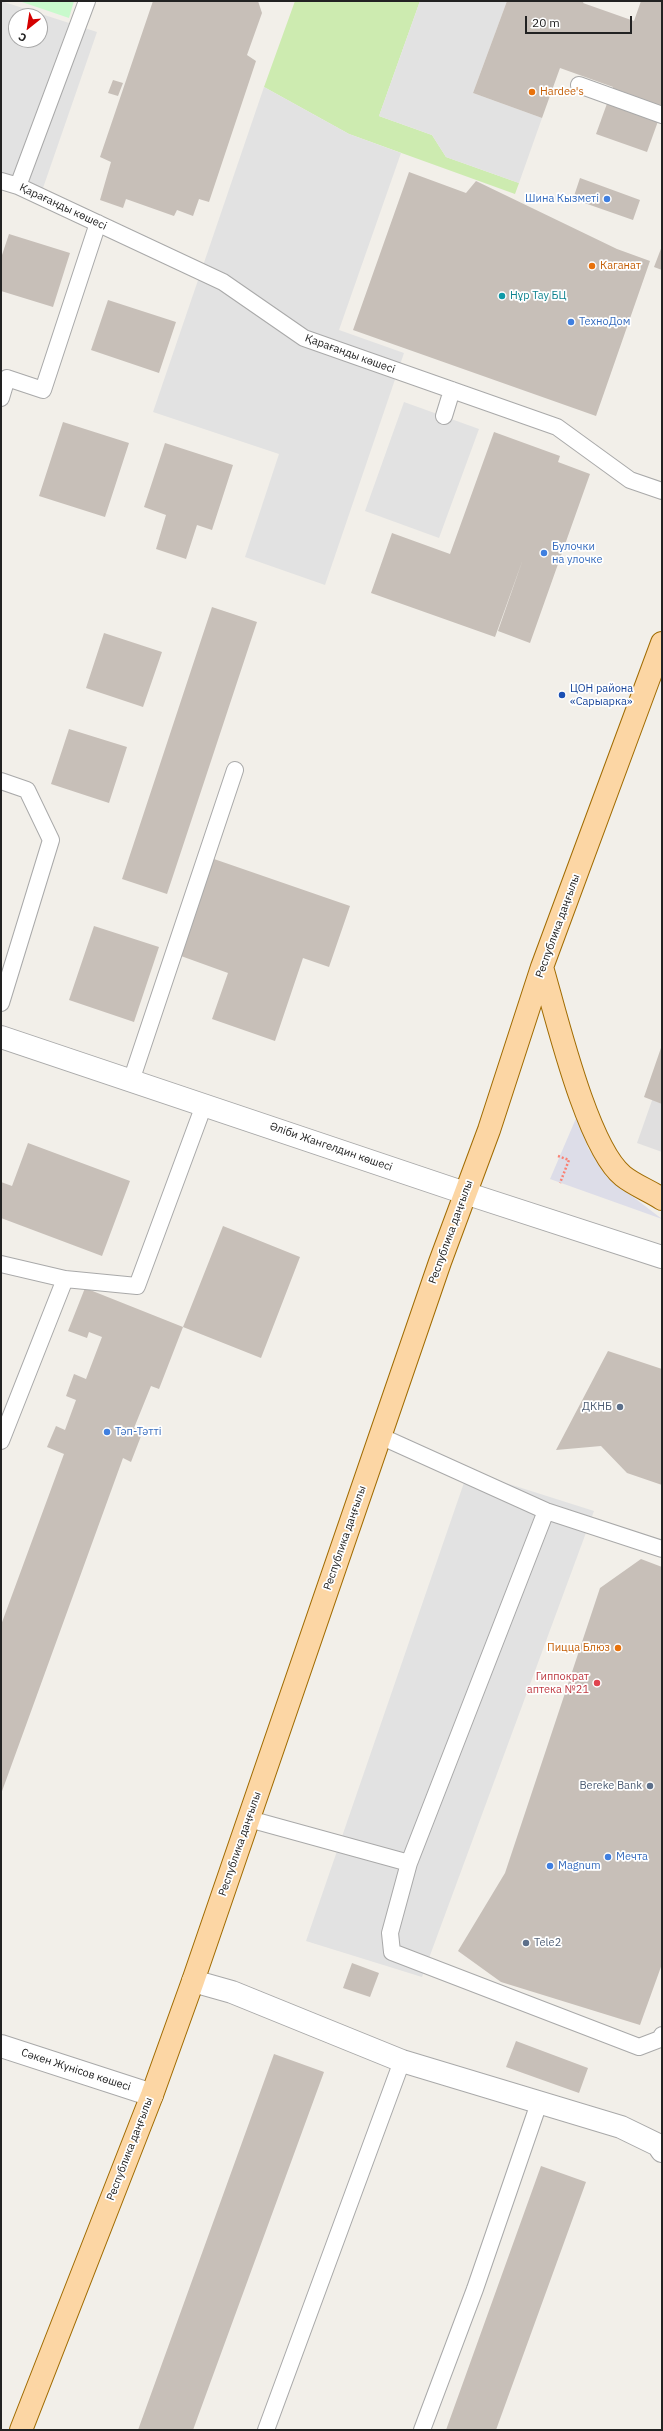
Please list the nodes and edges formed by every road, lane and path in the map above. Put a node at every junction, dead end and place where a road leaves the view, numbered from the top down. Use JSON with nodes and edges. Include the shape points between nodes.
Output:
{"nodes":[{"id":1,"x":87,"y":1,"type":"edge"},
{"id":2,"x":579,"y":85,"type":"dead end"},
{"id":3,"x":662,"y":115,"type":"edge"},
{"id":4,"x":1,"y":181,"type":"edge"},
{"id":5,"x":18,"y":186,"type":"junction"},
{"id":6,"x":98,"y":223,"type":"junction"},
{"id":7,"x":452,"y":390,"type":"junction"},
{"id":8,"x":1,"y":398,"type":"edge"},
{"id":9,"x":444,"y":416,"type":"dead end"},
{"id":10,"x":662,"y":491,"type":"edge"},
{"id":11,"x":662,"y":643,"type":"edge"},
{"id":12,"x":235,"y":770,"type":"dead end"},
{"id":13,"x":1,"y":781,"type":"edge"},
{"id":14,"x":542,"y":967,"type":"junction"},
{"id":15,"x":1,"y":1003,"type":"edge"},
{"id":16,"x":1,"y":1037,"type":"edge"},
{"id":17,"x":131,"y":1080,"type":"junction"},
{"id":18,"x":204,"y":1105,"type":"junction"},
{"id":19,"x":558,"y":1156,"type":"dead end"},
{"id":20,"x":560,"y":1183,"type":"dead end"},
{"id":21,"x":465,"y":1193,"type":"junction"},
{"id":22,"x":662,"y":1199,"type":"edge"},
{"id":23,"x":662,"y":1257,"type":"edge"},
{"id":24,"x":1,"y":1264,"type":"edge"},
{"id":25,"x":65,"y":1279,"type":"junction"},
{"id":26,"x":380,"y":1436,"type":"junction"},
{"id":27,"x":1,"y":1441,"type":"edge"},
{"id":28,"x":546,"y":1511,"type":"junction"},
{"id":29,"x":662,"y":1548,"type":"edge"},
{"id":30,"x":249,"y":1819,"type":"junction"},
{"id":31,"x":409,"y":1863,"type":"junction"},
{"id":32,"x":193,"y":1981,"type":"junction"},
{"id":33,"x":662,"y":2035,"type":"edge"},
{"id":34,"x":1,"y":2046,"type":"edge"},
{"id":35,"x":402,"y":2061,"type":"junction"},
{"id":36,"x":152,"y":2095,"type":"junction"},
{"id":37,"x":539,"y":2103,"type":"junction"},
{"id":38,"x":661,"y":2144,"type":"edge"},
{"id":39,"x":21,"y":2430,"type":"edge"},
{"id":40,"x":266,"y":2430,"type":"edge"},
{"id":41,"x":422,"y":2430,"type":"edge"}],
"edges":[{"from":1,"to":5,"type":"lane"},
{"from":2,"to":3,"type":"lane"},
{"from":4,"to":5,"type":"lane","name":"Қарағанды көшесі"},
{"from":5,"to":6,"type":"lane","name":"Қарағанды көшесі"},
{"from":6,"to":7,"type":"lane","name":"Қарағанды көшесі","via":[[223,282],[304,338]]},
{"from":6,"to":8,"type":"lane","via":[[43,390],[7,378]]},
{"from":7,"to":9,"type":"lane"},
{"from":7,"to":10,"type":"lane","name":"Қарағанды көшесі","via":[[557,427],[630,480]]},
{"from":11,"to":14,"type":"main road","name":"Республика даңғылы"},
{"from":12,"to":17,"type":"lane"},
{"from":13,"to":15,"type":"lane","via":[[27,790],[51,840]]},
{"from":14,"to":21,"type":"main road","name":"Республика даңғылы","via":[[490,1130]]},
{"from":14,"to":22,"type":"main road","via":[[597,1141],[622,1175]]},
{"from":16,"to":17,"type":"street","name":"Әліби Жангелдин көшесі"},
{"from":17,"to":18,"type":"street","name":"Әліби Жангелдин көшесі"},
{"from":18,"to":21,"type":"street","name":"Әліби Жангелдин көшесі"},
{"from":18,"to":25,"type":"lane","via":[[137,1286]]},
{"from":19,"to":20,"type":"path","via":[[569,1160]]},
{"from":21,"to":23,"type":"street","name":"Әліби Жангелдин көшесі"},
{"from":21,"to":26,"type":"main road","name":"Республика даңғылы"},
{"from":24,"to":25,"type":"lane"},
{"from":25,"to":27,"type":"lane"},
{"from":26,"to":28,"type":"lane"},
{"from":26,"to":30,"type":"main road","name":"Республика даңғылы"},
{"from":28,"to":29,"type":"lane"},
{"from":28,"to":31,"type":"lane"},
{"from":30,"to":31,"type":"lane"},
{"from":30,"to":32,"type":"main road","name":"Республика даңғылы"},
{"from":31,"to":33,"type":"lane","via":[[390,1933],[392,1952],[639,2047],[660,2039]]},
{"from":32,"to":35,"type":"street","via":[[232,1992]]},
{"from":32,"to":36,"type":"main road","name":"Республика даңғылы"},
{"from":34,"to":36,"type":"street","name":"Сәкен Жүнісов көшесі"},
{"from":35,"to":37,"type":"street"},
{"from":35,"to":40,"type":"lane"},
{"from":36,"to":39,"type":"main road","name":"Республика даңғылы"},
{"from":37,"to":38,"type":"street","via":[[621,2127]]},
{"from":37,"to":41,"type":"lane","via":[[475,2289]]}]}
